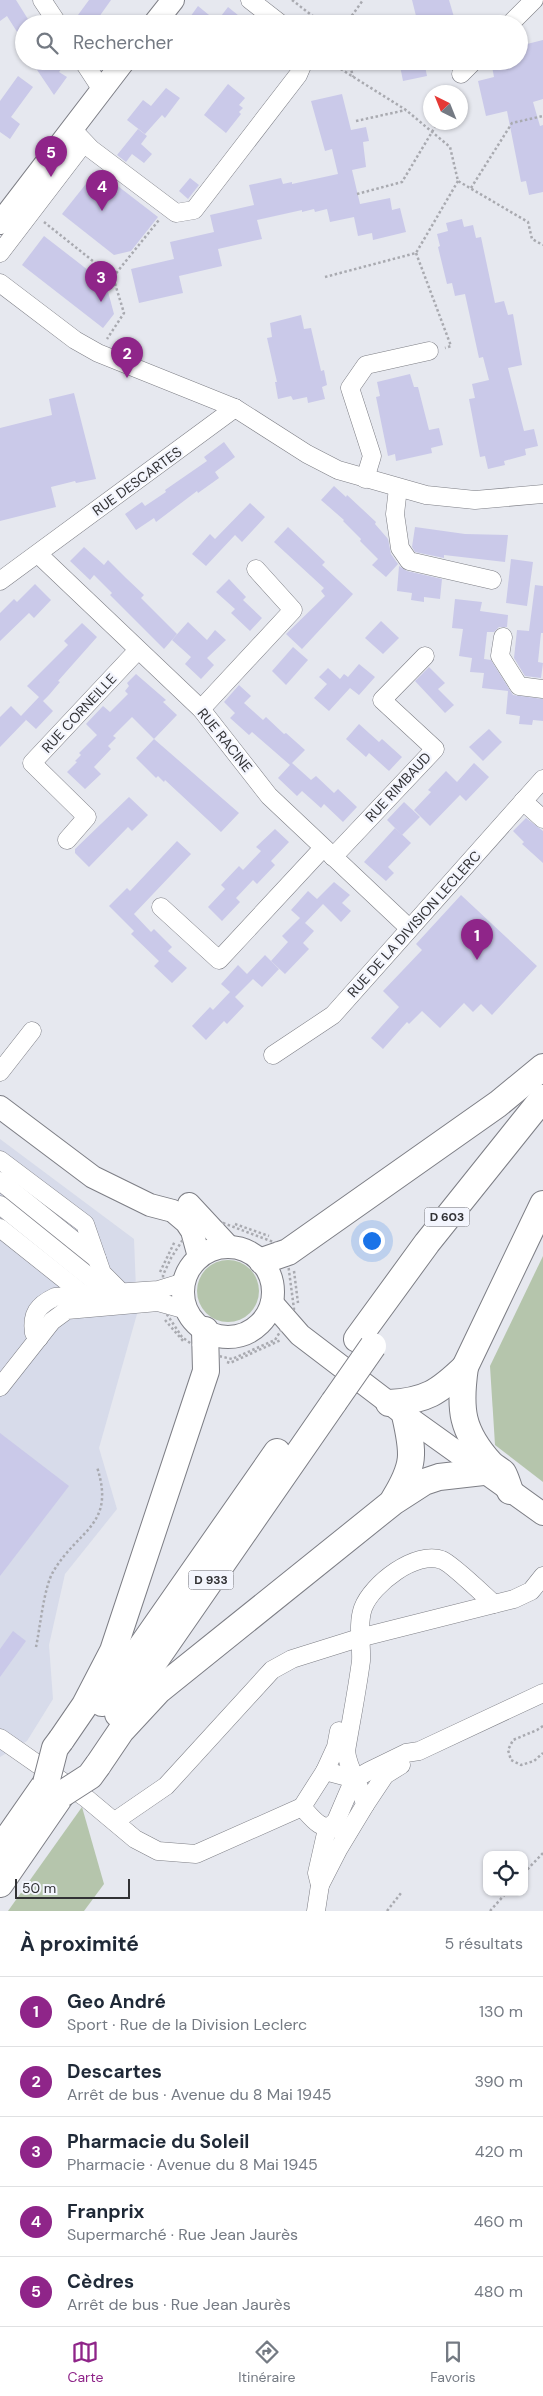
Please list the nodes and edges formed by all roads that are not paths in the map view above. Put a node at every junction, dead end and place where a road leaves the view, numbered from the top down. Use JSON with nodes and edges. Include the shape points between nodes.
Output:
{"nodes":[{"id":1,"x":42,"y":0,"type":"edge"},
{"id":2,"x":174,"y":0,"type":"edge"},
{"id":3,"x":250,"y":0,"type":"edge"},
{"id":4,"x":534,"y":0,"type":"edge"},
{"id":5,"x":52,"y":15,"type":"edge"},
{"id":6,"x":162,"y":15,"type":"edge"},
{"id":7,"x":269,"y":15,"type":"edge"},
{"id":8,"x":519,"y":15,"type":"edge"},
{"id":9,"x":89,"y":70,"type":"edge"},
{"id":10,"x":117,"y":70,"type":"edge"},
{"id":11,"x":300,"y":70,"type":"edge"},
{"id":12,"x":465,"y":70,"type":"edge"},
{"id":13,"x":461,"y":74,"type":"dead end"},
{"id":14,"x":102,"y":90,"type":"junction"},
{"id":15,"x":78,"y":136,"type":"junction"},
{"id":16,"x":0,"y":223,"type":"edge"},
{"id":17,"x":0,"y":253,"type":"edge"},
{"id":18,"x":0,"y":283,"type":"edge"},
{"id":19,"x":429,"y":351,"type":"road end"},
{"id":20,"x":235,"y":408,"type":"junction"},
{"id":21,"x":364,"y":479,"type":"junction"},
{"id":22,"x":398,"y":488,"type":"junction"},
{"id":23,"x":543,"y":494,"type":"edge"},
{"id":24,"x":38,"y":554,"type":"junction"},
{"id":25,"x":256,"y":569,"type":"dead end"},
{"id":26,"x":492,"y":580,"type":"dead end"},
{"id":27,"x":0,"y":581,"type":"edge"},
{"id":28,"x":503,"y":637,"type":"dead end"},
{"id":29,"x":138,"y":650,"type":"junction"},
{"id":30,"x":425,"y":656,"type":"dead end"},
{"id":31,"x":543,"y":689,"type":"edge"},
{"id":32,"x":201,"y":709,"type":"junction"},
{"id":33,"x":543,"y":779,"type":"edge"},
{"id":34,"x":523,"y":801,"type":"junction"},
{"id":35,"x":543,"y":819,"type":"edge"},
{"id":36,"x":66,"y":840,"type":"dead end"},
{"id":37,"x":328,"y":852,"type":"junction"},
{"id":38,"x":161,"y":907,"type":"dead end"},
{"id":39,"x":409,"y":928,"type":"junction"},
{"id":40,"x":32,"y":1031,"type":"dead end"},
{"id":41,"x":273,"y":1055,"type":"dead end"},
{"id":42,"x":543,"y":1067,"type":"edge"},
{"id":43,"x":0,"y":1072,"type":"edge"},
{"id":44,"x":543,"y":1098,"type":"edge"},
{"id":45,"x":0,"y":1107,"type":"edge"},
{"id":46,"x":543,"y":1126,"type":"edge"},
{"id":47,"x":0,"y":1160,"type":"edge"},
{"id":48,"x":0,"y":1168,"type":"edge"},
{"id":49,"x":0,"y":1181,"type":"edge"},
{"id":50,"x":0,"y":1193,"type":"edge"},
{"id":51,"x":126,"y":1194,"type":"junction"},
{"id":52,"x":0,"y":1204,"type":"edge"},
{"id":53,"x":543,"y":1204,"type":"edge"},
{"id":54,"x":0,"y":1216,"type":"edge"},
{"id":55,"x":0,"y":1228,"type":"edge"},
{"id":56,"x":0,"y":1240,"type":"edge"},
{"id":57,"x":91,"y":1240,"type":"junction"},
{"id":58,"x":228,"y":1246,"type":"junction"},
{"id":59,"x":199,"y":1257,"type":"junction"},
{"id":60,"x":262,"y":1261,"type":"junction"},
{"id":61,"x":100,"y":1266,"type":"junction"},
{"id":62,"x":184,"y":1282,"type":"junction"},
{"id":63,"x":104,"y":1299,"type":"junction"},
{"id":64,"x":272,"y":1303,"type":"junction"},
{"id":65,"x":187,"y":1310,"type":"junction"},
{"id":66,"x":259,"y":1325,"type":"junction"},
{"id":67,"x":205,"y":1330,"type":"junction"},
{"id":68,"x":300,"y":1335,"type":"junction"},
{"id":69,"x":39,"y":1338,"type":"junction"},
{"id":70,"x":365,"y":1343,"type":"junction"},
{"id":71,"x":465,"y":1367,"type":"junction"},
{"id":72,"x":0,"y":1387,"type":"edge"},
{"id":73,"x":326,"y":1398,"type":"joint"},
{"id":74,"x":397,"y":1409,"type":"junction"},
{"id":75,"x":483,"y":1472,"type":"junction"},
{"id":76,"x":510,"y":1492,"type":"junction"},
{"id":77,"x":393,"y":1502,"type":"junction"},
{"id":78,"x":539,"y":1511,"type":"edge"},
{"id":79,"x":543,"y":1529,"type":"edge"},
{"id":80,"x":543,"y":1576,"type":"edge"},
{"id":81,"x":494,"y":1604,"type":"junction"},
{"id":82,"x":359,"y":1638,"type":"junction"},
{"id":83,"x":543,"y":1693,"type":"edge"},
{"id":84,"x":0,"y":1738,"type":"edge"},
{"id":85,"x":419,"y":1752,"type":"junction"},
{"id":86,"x":79,"y":1753,"type":"junction"},
{"id":87,"x":325,"y":1771,"type":"junction"},
{"id":88,"x":355,"y":1779,"type":"junction"},
{"id":89,"x":51,"y":1793,"type":"junction"},
{"id":90,"x":365,"y":1805,"type":"junction"},
{"id":91,"x":302,"y":1807,"type":"junction"},
{"id":92,"x":115,"y":1821,"type":"junction"},
{"id":93,"x":327,"y":1829,"type":"junction"},
{"id":94,"x":351,"y":1829,"type":"junction"},
{"id":95,"x":0,"y":1849,"type":"edge"},
{"id":96,"x":0,"y":1884,"type":"edge"},
{"id":97,"x":320,"y":1885,"type":"junction"},
{"id":98,"x":316,"y":1911,"type":"edge"}],
"edges":[{"from":1,"to":5,"type":"street"},
{"from":2,"to":6,"type":"main road"},
{"from":3,"to":7,"type":"street"},
{"from":4,"to":8,"type":"street"},
{"from":9,"to":14,"type":"street"},
{"from":10,"to":14,"type":"main road"},
{"from":11,"to":15,"type":"street","via":[[194,210],[173,211]]},
{"from":12,"to":13,"type":"street"},
{"from":14,"to":15,"type":"main road"},
{"from":15,"to":16,"type":"main road"},
{"from":15,"to":17,"type":"street","via":[[32,212]]},
{"from":18,"to":20,"type":"street","via":[[75,340],[98,353]]},
{"from":19,"to":21,"type":"street","via":[[366,366],[350,388],[372,456]]},
{"from":20,"to":21,"type":"street","via":[[307,454]]},
{"from":20,"to":24,"type":"street","name":"RUE DESCARTES"},
{"from":21,"to":22,"type":"street"},
{"from":22,"to":23,"type":"street","via":[[426,495],[475,500]]},
{"from":22,"to":26,"type":"street","via":[[395,514],[400,548],[409,561]]},
{"from":24,"to":27,"type":"street","name":"RUE DESCARTES"},
{"from":24,"to":29,"type":"street","name":"RUE RACINE"},
{"from":25,"to":32,"type":"street","via":[[293,610]]},
{"from":28,"to":31,"type":"street","via":[[500,656],[519,686]]},
{"from":29,"to":32,"type":"street","name":"RUE RACINE"},
{"from":29,"to":36,"type":"street","name":"RUE CORNEILLE","via":[[32,763],[87,817]]},
{"from":30,"to":37,"type":"street","name":"RUE RIMBAUD","via":[[382,700],[434,748]]},
{"from":32,"to":37,"type":"street","name":"RUE RACINE","via":[[269,796]]},
{"from":33,"to":34,"type":"street","name":"RUE DE LA DIVISION LECLERC"},
{"from":34,"to":35,"type":"street"},
{"from":34,"to":39,"type":"street","name":"RUE DE LA DIVISION LECLERC"},
{"from":37,"to":38,"type":"street","via":[[219,960]]},
{"from":37,"to":39,"type":"street","name":"RUE RACINE"},
{"from":39,"to":41,"type":"street","name":"RUE DE LA DIVISION LECLERC","via":[[333,1015]]},
{"from":40,"to":43,"type":"street"},
{"from":42,"to":60,"type":"highway","via":[[498,1104],[288,1252]]},
{"from":44,"to":70,"type":"highway","number":"D 603","via":[[427,1243]]},
{"from":45,"to":51,"type":"main road","via":[[93,1177]]},
{"from":46,"to":70,"type":"highway","number":"D 603"},
{"from":47,"to":57,"type":"street","via":[[85,1224]]},
{"from":48,"to":57,"type":"street"},
{"from":49,"to":61,"type":"street"},
{"from":50,"to":61,"type":"street"},
{"from":51,"to":58,"type":"main road","via":[[154,1194],[188,1203]]},
{"from":51,"to":59,"type":"main road","via":[[173,1211],[186,1222],[194,1236]]},
{"from":52,"to":63,"type":"street"},
{"from":53,"to":71,"type":"highway"},
{"from":54,"to":63,"type":"street"},
{"from":55,"to":63,"type":"street"},
{"from":56,"to":63,"type":"street"},
{"from":57,"to":61,"type":"street"},
{"from":58,"to":59,"type":"main road"},
{"from":58,"to":60,"type":"main road","via":[[246,1250]]},
{"from":59,"to":62,"type":"main road"},
{"from":60,"to":64,"type":"main road","via":[[272,1280]]},
{"from":61,"to":63,"type":"street"},
{"from":62,"to":63,"type":"street","via":[[164,1289]]},
{"from":62,"to":65,"type":"main road"},
{"from":63,"to":65,"type":"street","via":[[164,1302]]},
{"from":63,"to":69,"type":"street","via":[[58,1314]]},
{"from":63,"to":69,"type":"street","via":[[49,1300],[42,1303],[32,1322],[34,1333]]},
{"from":64,"to":66,"type":"main road"},
{"from":64,"to":68,"type":"main road"},
{"from":65,"to":67,"type":"main road"},
{"from":66,"to":67,"type":"main road","via":[[238,1336],[216,1335]]},
{"from":66,"to":68,"type":"main road"},
{"from":67,"to":86,"type":"highway","via":[[206,1371],[125,1619],[100,1677]]},
{"from":68,"to":74,"type":"main road"},
{"from":69,"to":72,"type":"street"},
{"from":70,"to":73,"type":"highway","number":"D 603","bridge":true},
{"from":71,"to":74,"type":"highway","via":[[440,1390]]},
{"from":71,"to":76,"type":"highway","via":[[461,1404],[463,1423],[488,1460],[503,1474]]},
{"from":73,"to":86,"type":"highway","number":"D 933"},
{"from":74,"to":75,"type":"main road"},
{"from":74,"to":77,"type":"highway","via":[[413,1454],[404,1483]]},
{"from":75,"to":76,"type":"main road"},
{"from":75,"to":77,"type":"highway","via":[[439,1476]]},
{"from":76,"to":78,"type":"main road"},
{"from":77,"to":86,"type":"highway","via":[[159,1690],[122,1731]]},
{"from":78,"to":79,"type":"street"},
{"from":80,"to":81,"type":"street","via":[[531,1591]]},
{"from":81,"to":82,"type":"street"},
{"from":81,"to":82,"type":"street","via":[[443,1560],[425,1558],[406,1564],[373,1591],[363,1608]]},
{"from":82,"to":87,"type":"street","via":[[351,1656],[336,1747]]},
{"from":82,"to":88,"type":"street","via":[[361,1659],[346,1751],[347,1765]]},
{"from":82,"to":92,"type":"street","via":[[292,1659],[272,1670],[166,1786]]},
{"from":83,"to":85,"type":"street"},
{"from":84,"to":92,"type":"street"},
{"from":85,"to":88,"type":"street","via":[[406,1753]]},
{"from":85,"to":90,"type":"street","via":[[385,1775]]},
{"from":86,"to":89,"type":"highway","number":"D 933"},
{"from":87,"to":88,"type":"street"},
{"from":87,"to":91,"type":"street"},
{"from":88,"to":90,"type":"street"},
{"from":88,"to":93,"type":"street","via":[[336,1821]]},
{"from":89,"to":95,"type":"highway","number":"D 933"},
{"from":89,"to":96,"type":"highway","number":"D 933"},
{"from":90,"to":94,"type":"street"},
{"from":91,"to":92,"type":"street","via":[[196,1854],[158,1851],[135,1839]]},
{"from":91,"to":93,"type":"street","via":[[317,1825]]},
{"from":93,"to":94,"type":"street"},
{"from":93,"to":97,"type":"street","via":[[317,1873]]},
{"from":94,"to":97,"type":"street"},
{"from":97,"to":98,"type":"street"}]}
